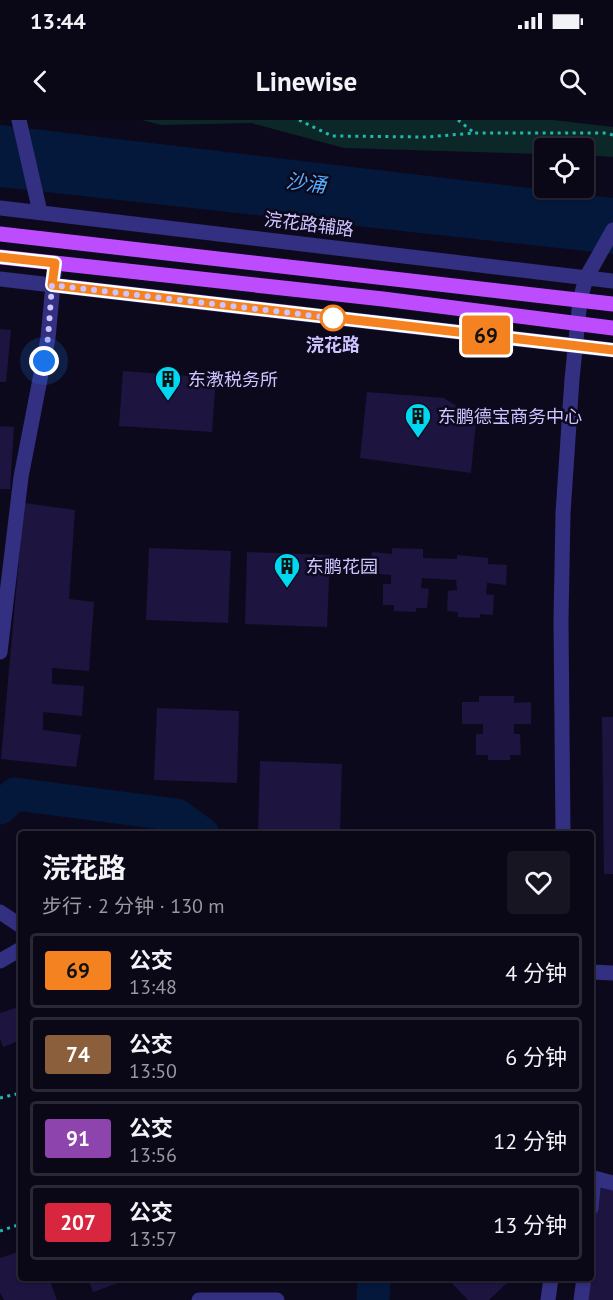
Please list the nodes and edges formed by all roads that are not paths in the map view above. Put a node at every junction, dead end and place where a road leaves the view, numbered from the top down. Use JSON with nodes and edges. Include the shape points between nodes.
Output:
{"nodes":[{"id":1,"x":19,"y":120,"type":"edge"},
{"id":2,"x":0,"y":208,"type":"edge"},
{"id":3,"x":40,"y":212,"type":"junction"},
{"id":4,"x":613,"y":230,"type":"edge"},
{"id":5,"x":0,"y":234,"type":"edge"},
{"id":6,"x":0,"y":257,"type":"edge"},
{"id":7,"x":55,"y":263,"type":"junction"},
{"id":8,"x":586,"y":278,"type":"junction"},
{"id":9,"x":0,"y":279,"type":"edge"},
{"id":10,"x":212,"y":280,"type":"junction"},
{"id":11,"x":613,"y":281,"type":"edge"},
{"id":12,"x":52,"y":285,"type":"junction"},
{"id":13,"x":580,"y":300,"type":"junction"},
{"id":14,"x":210,"y":303,"type":"junction"},
{"id":15,"x":613,"y":304,"type":"edge"},
{"id":16,"x":578,"y":323,"type":"junction"},
{"id":17,"x":613,"y":327,"type":"edge"},
{"id":18,"x":575,"y":345,"type":"junction"},
{"id":19,"x":611,"y":350,"type":"edge"},
{"id":20,"x":0,"y":652,"type":"edge"},
{"id":21,"x":563,"y":831,"type":"edge"},
{"id":22,"x":0,"y":912,"type":"edge"},
{"id":23,"x":18,"y":924,"type":"edge"},
{"id":24,"x":18,"y":952,"type":"edge"},
{"id":25,"x":0,"y":961,"type":"edge"},
{"id":26,"x":594,"y":972,"type":"edge"},
{"id":27,"x":613,"y":974,"type":"edge"},
{"id":28,"x":594,"y":1178,"type":"edge"},
{"id":29,"x":613,"y":1183,"type":"edge"},
{"id":30,"x":551,"y":1281,"type":"edge"},
{"id":31,"x":584,"y":1281,"type":"edge"},
{"id":32,"x":200,"y":1300,"type":"edge"},
{"id":33,"x":277,"y":1300,"type":"edge"},
{"id":34,"x":548,"y":1300,"type":"edge"},
{"id":35,"x":581,"y":1300,"type":"edge"}],
"edges":[{"from":1,"to":3,"type":"street"},
{"from":2,"to":3,"type":"street","name":"浣花路辅路"},
{"from":3,"to":8,"type":"street","name":"浣花路辅路"},
{"from":4,"to":8,"type":"street"},
{"from":5,"to":13,"type":"main road"},
{"from":6,"to":7,"type":"main road"},
{"from":7,"to":10,"type":"main road"},
{"from":7,"to":12,"type":"street"},
{"from":8,"to":11,"type":"street","name":"浣花路辅路"},
{"from":8,"to":13,"type":"street"},
{"from":9,"to":12,"type":"street"},
{"from":10,"to":14,"type":"street"},
{"from":10,"to":16,"type":"main road"},
{"from":12,"to":14,"type":"street"},
{"from":12,"to":20,"type":"street","via":[[48,338],[21,477]]},
{"from":13,"to":15,"type":"main road"},
{"from":13,"to":16,"type":"street"},
{"from":14,"to":18,"type":"street"},
{"from":16,"to":17,"type":"main road"},
{"from":16,"to":18,"type":"street"},
{"from":17,"to":19,"type":"street"},
{"from":18,"to":19,"type":"street"},
{"from":18,"to":21,"type":"street","via":[[562,525]]},
{"from":22,"to":23,"type":"street"},
{"from":24,"to":25,"type":"street"},
{"from":26,"to":27,"type":"street"},
{"from":28,"to":29,"type":"street"},
{"from":30,"to":34,"type":"street"},
{"from":31,"to":35,"type":"street"},
{"from":32,"to":33,"type":"street"}]}
